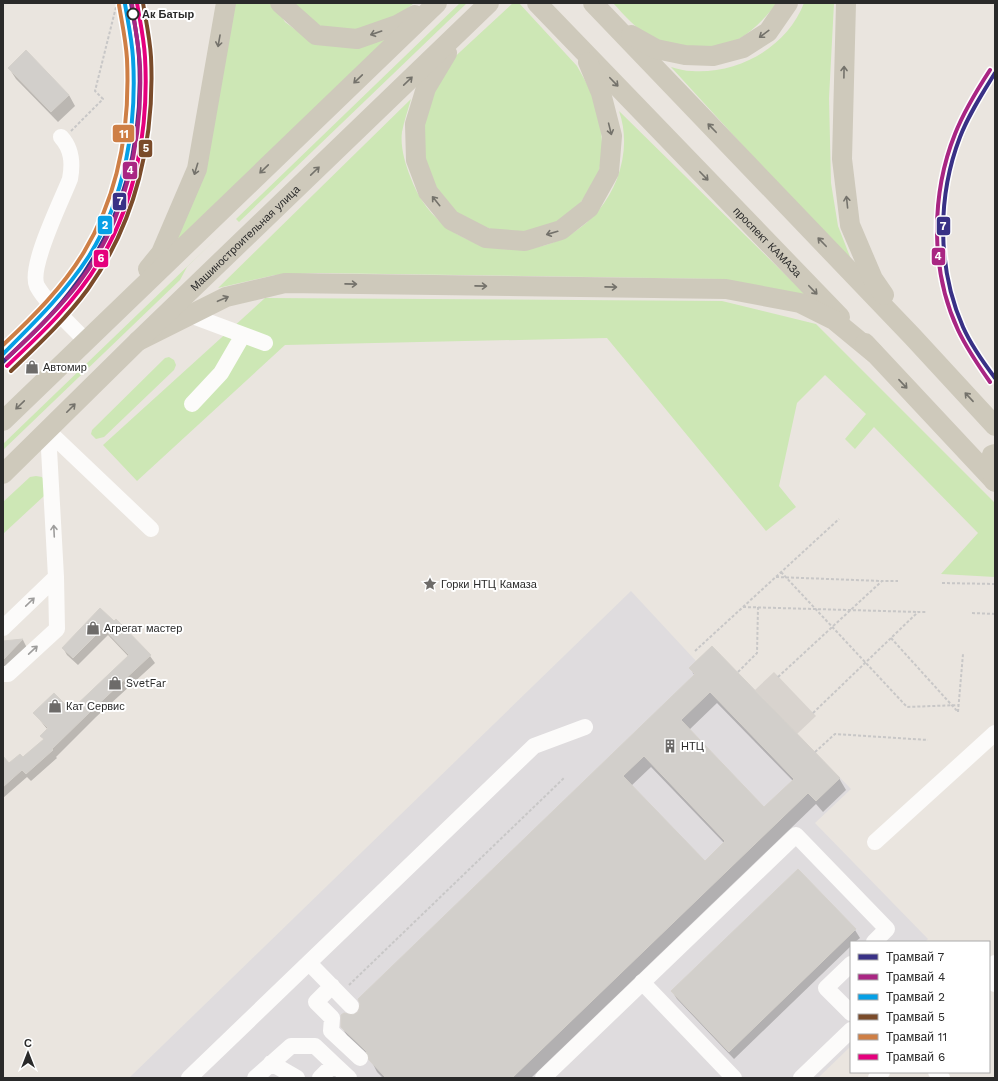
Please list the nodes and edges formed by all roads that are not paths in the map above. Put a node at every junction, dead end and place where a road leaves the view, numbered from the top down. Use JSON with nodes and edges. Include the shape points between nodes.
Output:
{"nodes":[{"id":1,"x":226,"y":3,"type":"edge"},
{"id":2,"x":280,"y":3,"type":"edge"},
{"id":3,"x":436,"y":3,"type":"edge"},
{"id":4,"x":489,"y":3,"type":"edge"},
{"id":5,"x":593,"y":3,"type":"edge"},
{"id":6,"x":788,"y":3,"type":"edge"},
{"id":7,"x":846,"y":3,"type":"edge"},
{"id":8,"x":542,"y":8,"type":"edge"},
{"id":9,"x":615,"y":26,"type":"junction"},
{"id":10,"x":462,"y":29,"type":"junction"},
{"id":11,"x":585,"y":52,"type":"junction"},
{"id":12,"x":62,"y":138,"type":"road end"},
{"id":13,"x":190,"y":315,"type":"junction"},
{"id":14,"x":111,"y":317,"type":"junction"},
{"id":15,"x":243,"y":335,"type":"junction"},
{"id":16,"x":912,"y":336,"type":"junction"},
{"id":17,"x":86,"y":341,"type":"junction"},
{"id":18,"x":138,"y":341,"type":"junction"},
{"id":19,"x":265,"y":343,"type":"dead end"},
{"id":20,"x":874,"y":353,"type":"junction"},
{"id":21,"x":192,"y":404,"type":"dead end"},
{"id":22,"x":3,"y":421,"type":"edge"},
{"id":23,"x":995,"y":426,"type":"edge"},
{"id":24,"x":48,"y":431,"type":"junction"},
{"id":25,"x":995,"y":454,"type":"edge"},
{"id":26,"x":3,"y":474,"type":"edge"},
{"id":27,"x":994,"y":482,"type":"edge"},
{"id":28,"x":151,"y":529,"type":"dead end"},
{"id":29,"x":56,"y":576,"type":"junction"},
{"id":30,"x":3,"y":628,"type":"edge"},
{"id":31,"x":3,"y":674,"type":"edge"},
{"id":32,"x":585,"y":727,"type":"dead end"},
{"id":33,"x":995,"y":733,"type":"edge"},
{"id":34,"x":875,"y":842,"type":"dead end"},
{"id":35,"x":875,"y":941,"type":"edge"},
{"id":36,"x":309,"y":963,"type":"junction"},
{"id":37,"x":850,"y":965,"type":"edge"},
{"id":38,"x":642,"y":982,"type":"junction"},
{"id":39,"x":336,"y":990,"type":"junction"},
{"id":40,"x":351,"y":1006,"type":"dead end"},
{"id":41,"x":850,"y":1012,"type":"edge"},
{"id":42,"x":850,"y":1031,"type":"edge"},
{"id":43,"x":360,"y":1058,"type":"dead end"},
{"id":44,"x":271,"y":1063,"type":"junction"},
{"id":45,"x":334,"y":1064,"type":"junction"},
{"id":46,"x":189,"y":1078,"type":"edge"},
{"id":47,"x":255,"y":1078,"type":"edge"},
{"id":48,"x":297,"y":1078,"type":"edge"},
{"id":49,"x":320,"y":1078,"type":"edge"},
{"id":50,"x":349,"y":1078,"type":"edge"},
{"id":51,"x":543,"y":1078,"type":"edge"},
{"id":52,"x":734,"y":1078,"type":"edge"},
{"id":53,"x":801,"y":1078,"type":"edge"}],
"edges":[{"from":1,"to":14,"type":"main road","one_way":true,"via":[[197,169],[161,253]]},
{"from":3,"to":2,"type":"main road","one_way":true,"via":[[397,25],[357,39],[316,35]]},
{"from":3,"to":14,"type":"main road","one_way":true},
{"from":4,"to":10,"type":"main road","name":"Машиностроительная улица"},
{"from":5,"to":9,"type":"main road"},
{"from":6,"to":9,"type":"main road","one_way":true,"via":[[768,32],[743,48],[713,56],[684,55],[656,49]]},
{"from":16,"to":7,"type":"main road","one_way":true,"via":[[873,279],[850,225],[842,159]]},
{"from":8,"to":11,"type":"main road","name":"проспект КАМАЗа"},
{"from":16,"to":9,"type":"main road","one_way":true},
{"from":11,"to":10,"type":"main road","one_way":true,"via":[[601,93],[612,136],[609,172],[589,208],[561,230],[524,241],[486,238],[451,220],[428,192],[416,160],[415,124],[426,88]]},
{"from":18,"to":10,"type":"main road","name":"Машиностроительная улица","one_way":true},
{"from":11,"to":20,"type":"main road","name":"проспект КАМАЗа","one_way":true},
{"from":12,"to":17,"type":"street","via":[[70,151],[70,179],[37,261],[34,276],[38,286],[52,304]]},
{"from":13,"to":15,"type":"street"},
{"from":13,"to":18,"type":"main road"},
{"from":13,"to":20,"type":"main road","one_way":true,"via":[[226,296],[285,283],[726,289],[800,303],[834,320]]},
{"from":14,"to":17,"type":"main road"},
{"from":15,"to":19,"type":"street"},
{"from":15,"to":21,"type":"street","via":[[221,373]]},
{"from":23,"to":16,"type":"main road","one_way":true},
{"from":17,"to":22,"type":"main road","one_way":true},
{"from":24,"to":18,"type":"main road","name":"Машиностроительная улица","one_way":true},
{"from":20,"to":27,"type":"main road","name":"проспект КАМАЗа","one_way":true},
{"from":24,"to":26,"type":"main road","name":"Машиностроительная улица"},
{"from":24,"to":28,"type":"street"},
{"from":29,"to":24,"type":"street","one_way":true},
{"from":25,"to":27,"type":"main road","via":[[992,455],[990,464]]},
{"from":30,"to":29,"type":"street","one_way":true},
{"from":31,"to":29,"type":"street","one_way":true,"via":[[8,674],[57,628]]},
{"from":32,"to":36,"type":"street","via":[[534,746]]},
{"from":33,"to":34,"type":"street"},
{"from":35,"to":38,"type":"street","via":[[887,929],[796,835]]},
{"from":36,"to":39,"type":"street"},
{"from":36,"to":46,"type":"street"},
{"from":37,"to":41,"type":"street","via":[[826,988]]},
{"from":38,"to":51,"type":"street"},
{"from":38,"to":52,"type":"street"},
{"from":39,"to":40,"type":"street"},
{"from":39,"to":43,"type":"street","via":[[316,1002],[332,1018],[331,1031]]},
{"from":42,"to":53,"type":"street"},
{"from":44,"to":45,"type":"street","via":[[291,1046],[315,1046]]},
{"from":44,"to":47,"type":"street"},
{"from":44,"to":48,"type":"street"},
{"from":45,"to":49,"type":"street"},
{"from":45,"to":50,"type":"street"}]}
